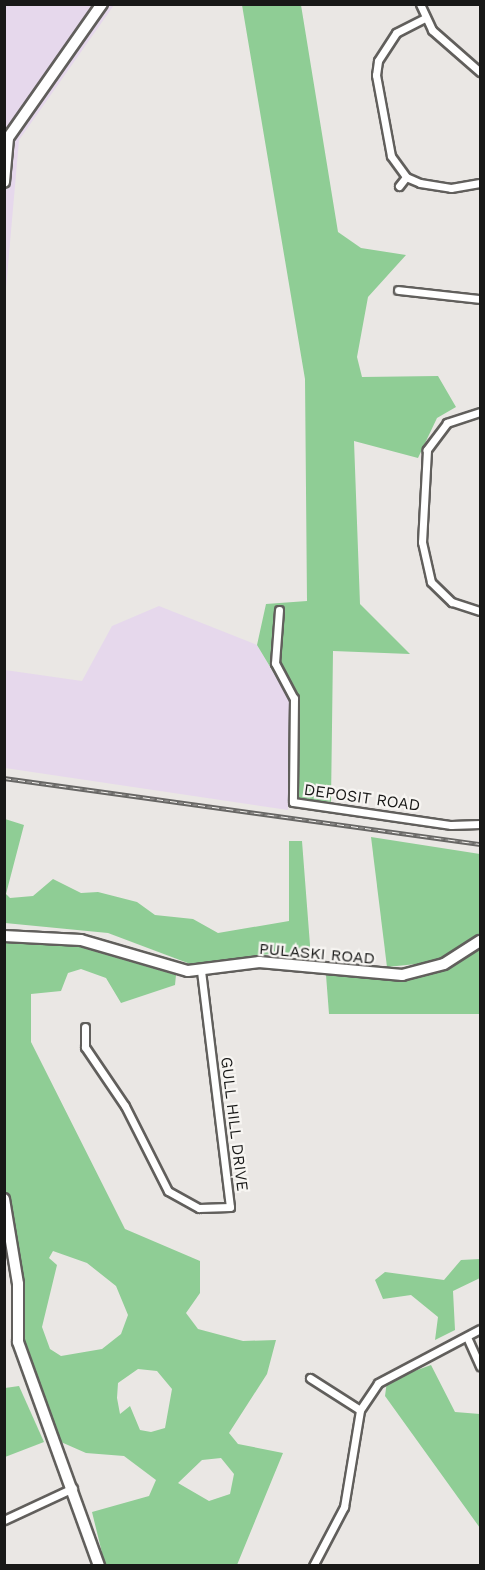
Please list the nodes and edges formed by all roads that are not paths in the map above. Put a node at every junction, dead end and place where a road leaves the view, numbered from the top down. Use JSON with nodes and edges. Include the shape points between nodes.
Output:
{"nodes":[{"id":1,"x":102,"y":4,"type":"edge"},
{"id":2,"x":420,"y":4,"type":"edge"},
{"id":3,"x":423,"y":19,"type":"junction"},
{"id":4,"x":480,"y":72,"type":"edge"},
{"id":5,"x":406,"y":177,"type":"junction"},
{"id":6,"x":4,"y":182,"type":"edge"},
{"id":7,"x":480,"y":183,"type":"edge"},
{"id":8,"x":399,"y":186,"type":"dead end"},
{"id":9,"x":398,"y":290,"type":"dead end"},
{"id":10,"x":480,"y":299,"type":"edge"},
{"id":11,"x":480,"y":412,"type":"edge"},
{"id":12,"x":279,"y":610,"type":"dead end"},
{"id":13,"x":480,"y":611,"type":"edge"},
{"id":14,"x":480,"y":824,"type":"edge"},
{"id":15,"x":4,"y":936,"type":"edge"},
{"id":16,"x":480,"y":941,"type":"edge"},
{"id":17,"x":201,"y":971,"type":"junction"},
{"id":18,"x":85,"y":1028,"type":"dead end"},
{"id":19,"x":4,"y":1199,"type":"edge"},
{"id":20,"x":480,"y":1329,"type":"edge"},
{"id":21,"x":467,"y":1337,"type":"junction"},
{"id":22,"x":480,"y":1366,"type":"edge"},
{"id":23,"x":310,"y":1378,"type":"dead end"},
{"id":24,"x":360,"y":1410,"type":"junction"},
{"id":25,"x":73,"y":1488,"type":"junction"},
{"id":26,"x":4,"y":1520,"type":"edge"},
{"id":27,"x":99,"y":1566,"type":"edge"},
{"id":28,"x":313,"y":1566,"type":"edge"}],
"edges":[{"from":1,"to":6,"type":"main road","via":[[8,138]]},
{"from":2,"to":3,"type":"street"},
{"from":3,"to":4,"type":"street"},
{"from":3,"to":5,"type":"street","via":[[389,39],[375,75],[387,144]]},
{"from":5,"to":7,"type":"street","via":[[434,187]]},
{"from":5,"to":8,"type":"street"},
{"from":9,"to":10,"type":"street"},
{"from":11,"to":13,"type":"street","via":[[447,423],[427,450],[422,542],[431,582],[452,602]]},
{"from":12,"to":14,"type":"street","name":"DEPOSIT ROAD","via":[[275,663],[294,698],[294,802],[451,825]]},
{"from":15,"to":17,"type":"main road","name":"PULASKI ROAD","via":[[81,940],[156,965]]},
{"from":16,"to":17,"type":"main road","name":"PULASKI ROAD","via":[[444,964],[402,975],[259,962]]},
{"from":17,"to":18,"type":"street","name":"GULL HILL DRIVE","via":[[230,1207],[199,1208],[168,1191],[125,1106],[85,1047]]},
{"from":19,"to":25,"type":"main road","via":[[18,1284],[18,1342]]},
{"from":20,"to":21,"type":"street"},
{"from":21,"to":22,"type":"street"},
{"from":21,"to":24,"type":"street","via":[[378,1383]]},
{"from":23,"to":24,"type":"street"},
{"from":24,"to":28,"type":"street","via":[[344,1507]]},
{"from":25,"to":26,"type":"street"},
{"from":25,"to":27,"type":"main road"}]}
